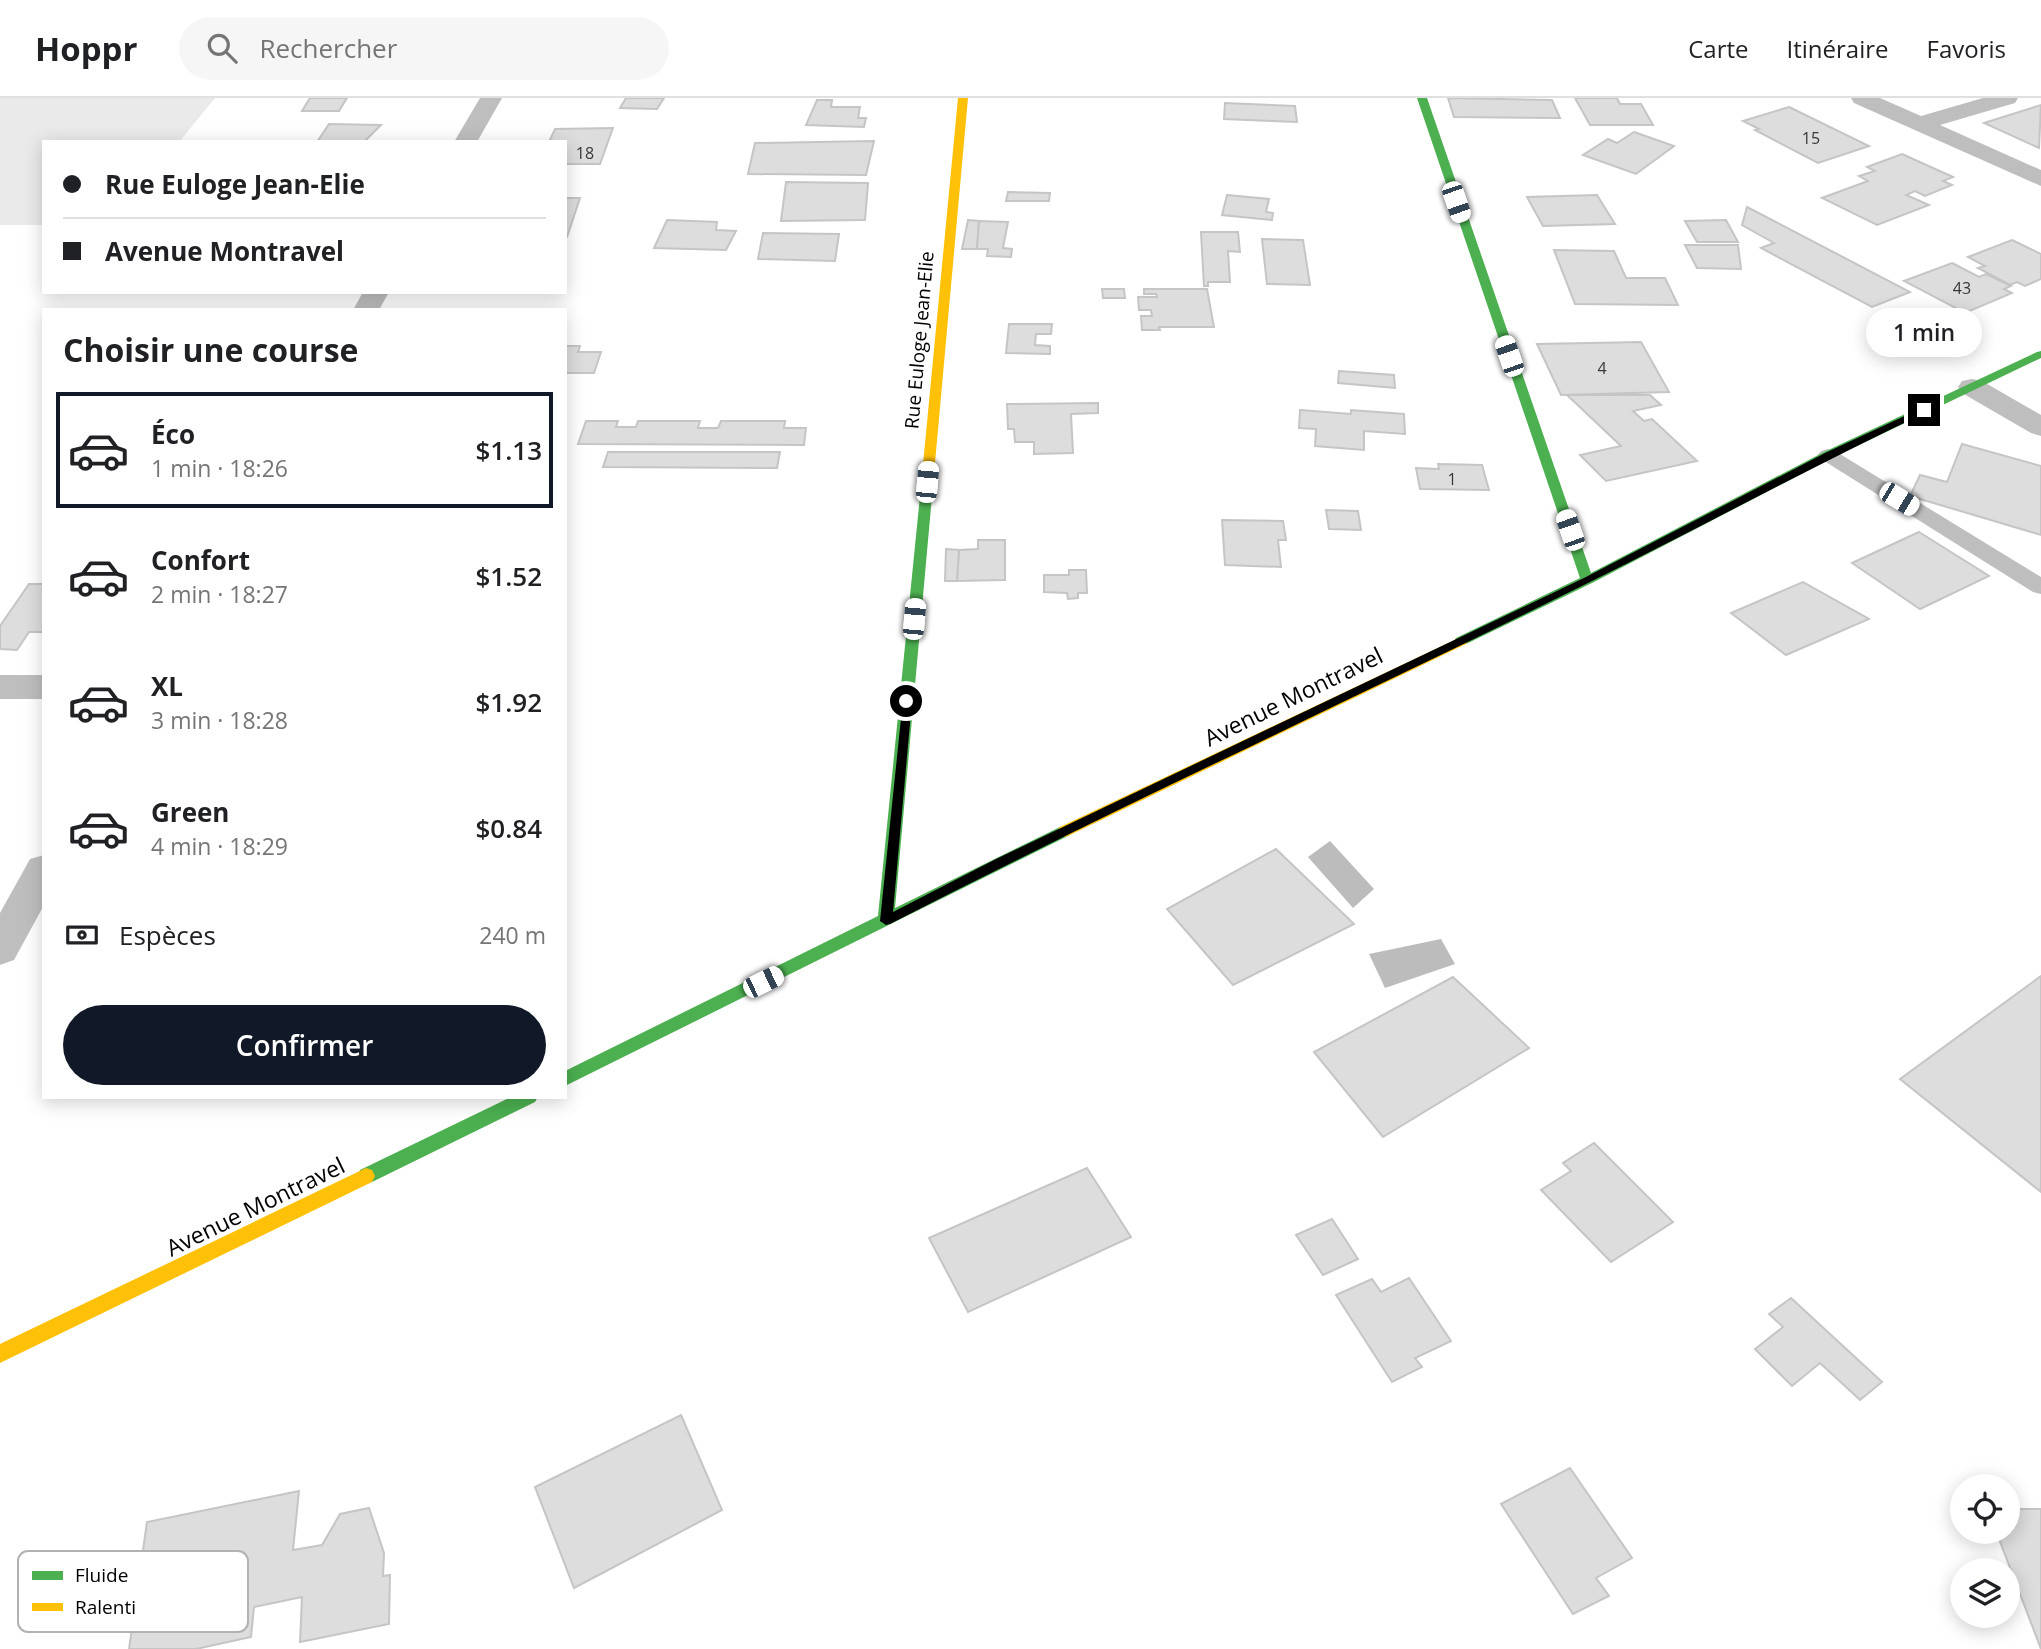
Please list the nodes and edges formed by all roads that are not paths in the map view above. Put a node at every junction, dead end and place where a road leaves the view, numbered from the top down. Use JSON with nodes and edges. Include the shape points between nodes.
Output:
{"nodes":[{"id":1,"x":491,"y":98,"type":"edge"},
{"id":2,"x":963,"y":98,"type":"edge"},
{"id":3,"x":1422,"y":98,"type":"edge"},
{"id":4,"x":1861,"y":98,"type":"edge"},
{"id":5,"x":2007,"y":98,"type":"edge"},
{"id":6,"x":1920,"y":124,"type":"junction"},
{"id":7,"x":466,"y":140,"type":"edge"},
{"id":8,"x":2041,"y":179,"type":"edge"},
{"id":9,"x":2041,"y":354,"type":"edge"},
{"id":10,"x":1972,"y":387,"type":"junction"},
{"id":11,"x":2041,"y":427,"type":"edge"},
{"id":12,"x":1828,"y":455,"type":"junction"},
{"id":13,"x":1587,"y":580,"type":"junction"},
{"id":14,"x":2041,"y":587,"type":"edge"},
{"id":15,"x":0,"y":687,"type":"edge"},
{"id":16,"x":42,"y":687,"type":"edge"},
{"id":17,"x":42,"y":873,"type":"edge"},
{"id":18,"x":886,"y":921,"type":"junction"},
{"id":19,"x":0,"y":949,"type":"edge"},
{"id":20,"x":567,"y":1078,"type":"edge"},
{"id":21,"x":525,"y":1099,"type":"edge"},
{"id":22,"x":0,"y":1354,"type":"edge"}],
"edges":[{"from":1,"to":7,"type":"street"},
{"from":2,"to":18,"type":"street","name":"Rue Euloge Jean-Elie"},
{"from":3,"to":13,"type":"street"},
{"from":4,"to":6,"type":"street"},
{"from":5,"to":6,"type":"street"},
{"from":6,"to":8,"type":"street"},
{"from":9,"to":10,"type":"street","name":"Avenue Montravel"},
{"from":10,"to":11,"type":"street"},
{"from":10,"to":12,"type":"street","name":"Avenue Montravel"},
{"from":12,"to":13,"type":"street","name":"Avenue Montravel"},
{"from":12,"to":14,"type":"lane"},
{"from":13,"to":18,"type":"street","name":"Avenue Montravel"},
{"from":15,"to":16,"type":"street"},
{"from":17,"to":19,"type":"street"},
{"from":18,"to":20,"type":"street","name":"Avenue Montravel"},
{"from":21,"to":22,"type":"street","name":"Avenue Montravel"}]}
